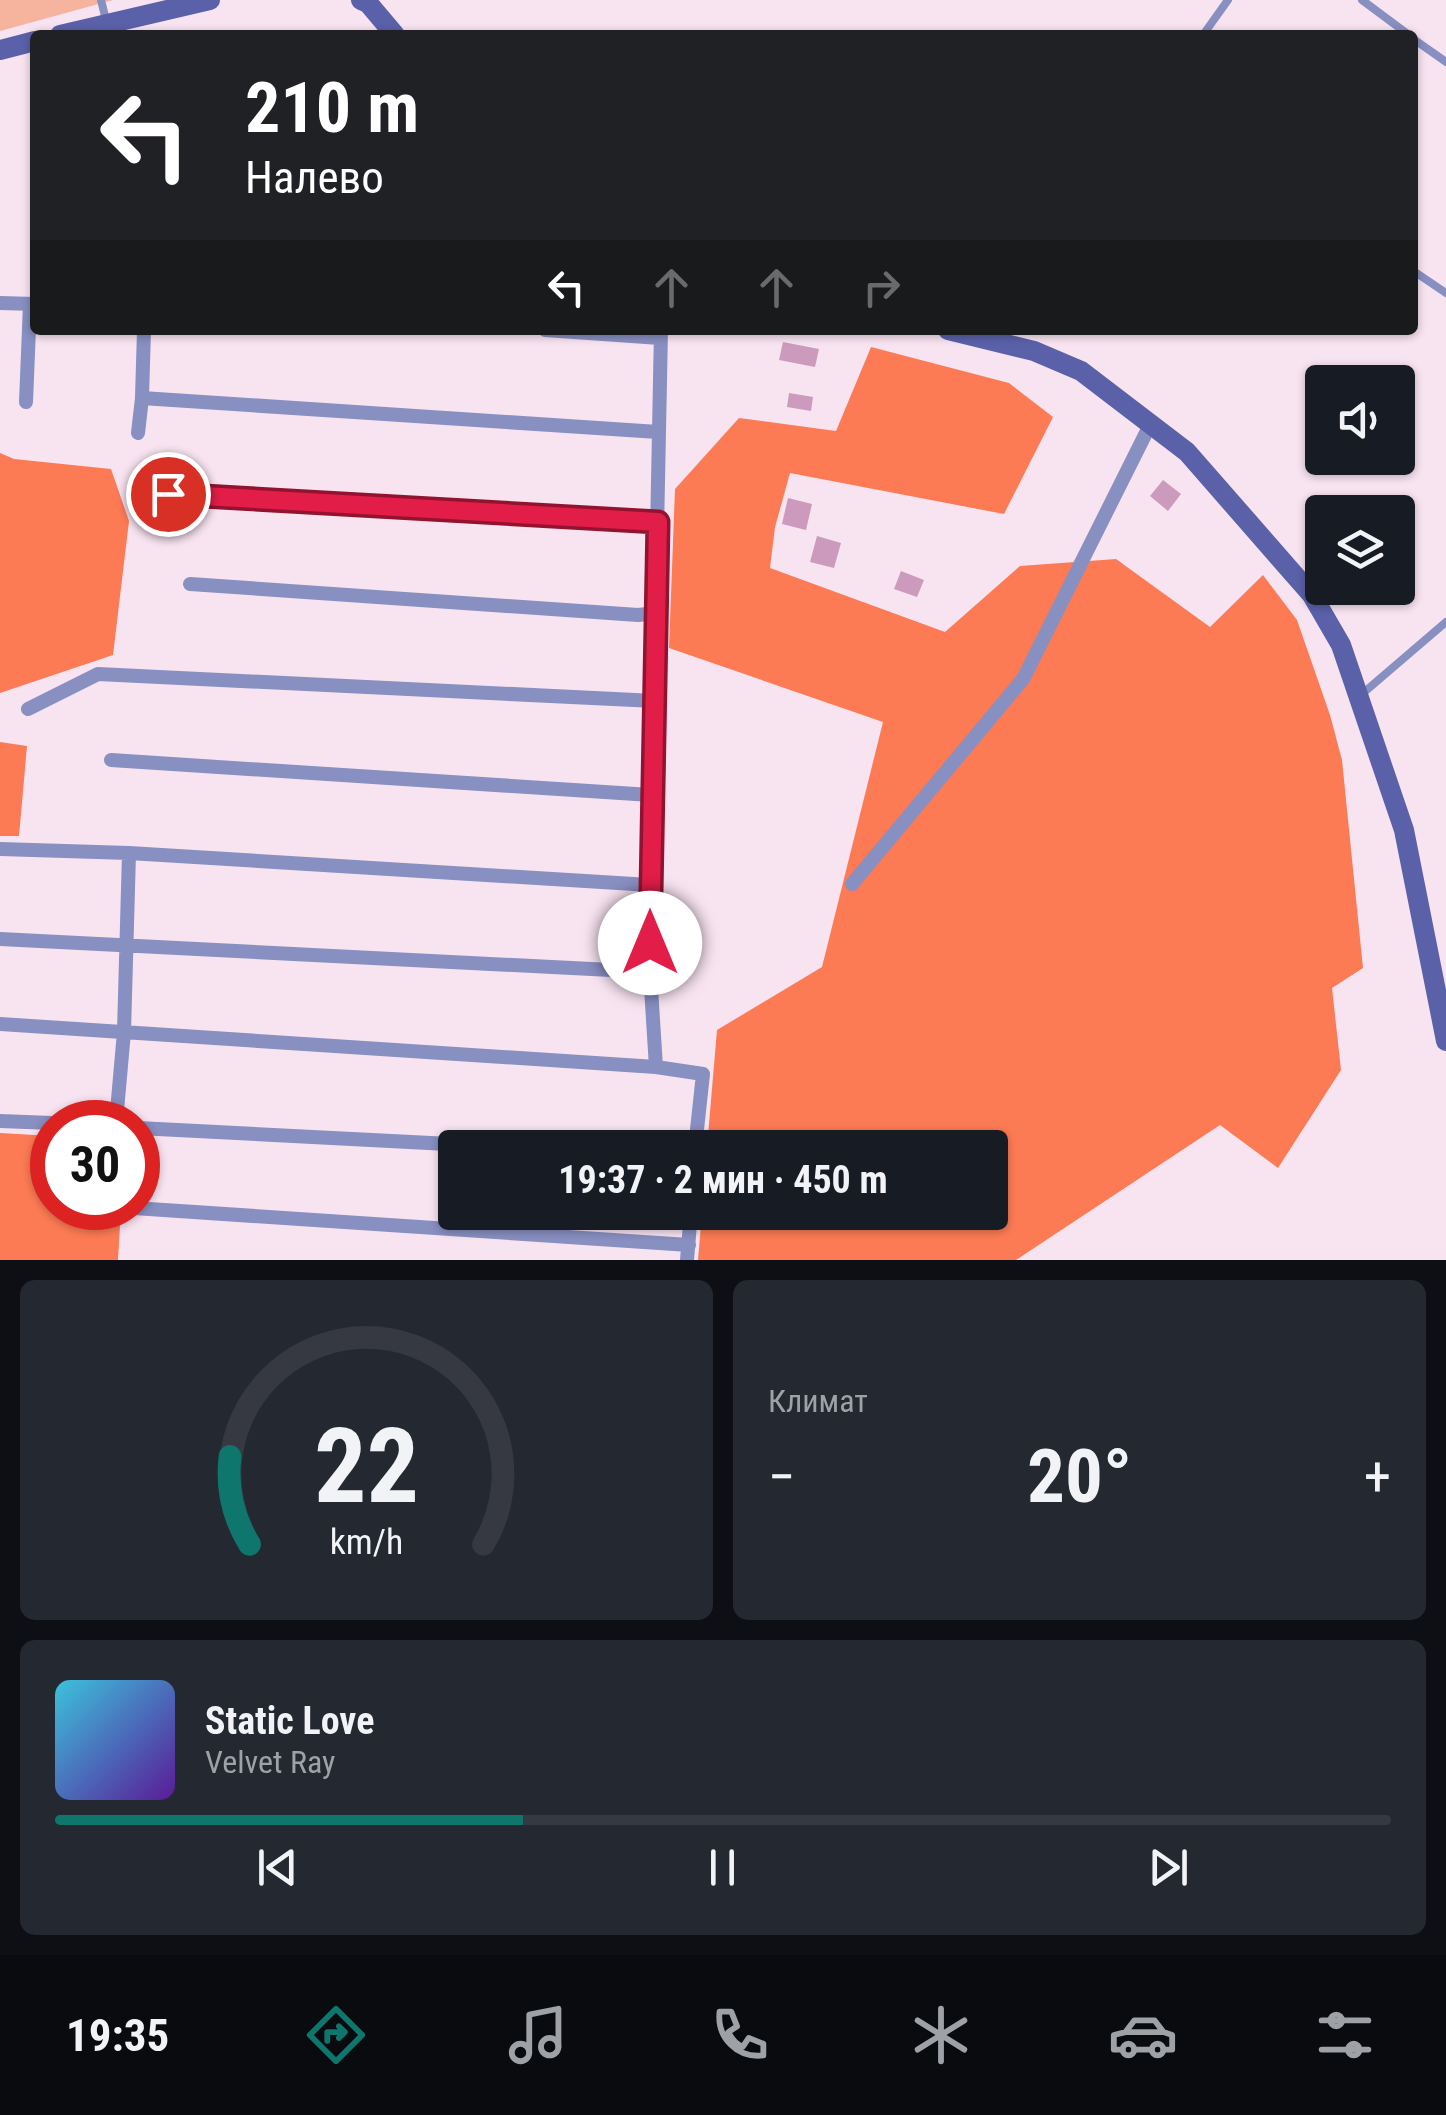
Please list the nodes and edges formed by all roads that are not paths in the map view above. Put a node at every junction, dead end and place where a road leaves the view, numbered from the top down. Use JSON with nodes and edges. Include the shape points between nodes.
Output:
{"nodes":[{"id":1,"x":101,"y":0,"type":"edge"},
{"id":2,"x":210,"y":0,"type":"edge"},
{"id":3,"x":361,"y":0,"type":"edge"},
{"id":4,"x":1228,"y":0,"type":"edge"},
{"id":5,"x":1362,"y":0,"type":"edge"},
{"id":6,"x":106,"y":24,"type":"junction"},
{"id":7,"x":81,"y":30,"type":"edge"},
{"id":8,"x":391,"y":30,"type":"edge"},
{"id":9,"x":1207,"y":30,"type":"edge"},
{"id":10,"x":1403,"y":30,"type":"edge"},
{"id":11,"x":1418,"y":41,"type":"edge"},
{"id":12,"x":30,"y":42,"type":"edge"},
{"id":13,"x":0,"y":50,"type":"edge"},
{"id":14,"x":1446,"y":62,"type":"edge"},
{"id":15,"x":1418,"y":274,"type":"edge"},
{"id":16,"x":1446,"y":293,"type":"edge"},
{"id":17,"x":0,"y":303,"type":"edge"},
{"id":18,"x":30,"y":304,"type":"edge"},
{"id":19,"x":30,"y":335,"type":"edge"},
{"id":20,"x":144,"y":335,"type":"edge"},
{"id":21,"x":661,"y":335,"type":"edge"},
{"id":22,"x":968,"y":335,"type":"edge"},
{"id":23,"x":142,"y":398,"type":"junction"},
{"id":24,"x":26,"y":402,"type":"dead end"},
{"id":25,"x":1151,"y":422,"type":"junction"},
{"id":26,"x":658,"y":432,"type":"junction"},
{"id":27,"x":138,"y":433,"type":"dead end"},
{"id":28,"x":168,"y":494,"type":"dead end"},
{"id":29,"x":658,"y":522,"type":"junction"},
{"id":30,"x":190,"y":584,"type":"dead end"},
{"id":31,"x":656,"y":613,"type":"junction"},
{"id":32,"x":1446,"y":622,"type":"edge"},
{"id":33,"x":1360,"y":696,"type":"junction"},
{"id":34,"x":655,"y":701,"type":"junction"},
{"id":35,"x":28,"y":709,"type":"dead end"},
{"id":36,"x":111,"y":760,"type":"dead end"},
{"id":37,"x":652,"y":795,"type":"junction"},
{"id":38,"x":0,"y":849,"type":"edge"},
{"id":39,"x":129,"y":853,"type":"junction"},
{"id":40,"x":852,"y":884,"type":"dead end"},
{"id":41,"x":650,"y":885,"type":"junction"},
{"id":42,"x":0,"y":939,"type":"edge"},
{"id":43,"x":128,"y":947,"type":"junction"},
{"id":44,"x":650,"y":972,"type":"junction"},
{"id":45,"x":0,"y":1024,"type":"edge"},
{"id":46,"x":124,"y":1032,"type":"junction"},
{"id":47,"x":1446,"y":1041,"type":"edge"},
{"id":48,"x":656,"y":1067,"type":"junction"},
{"id":49,"x":118,"y":1100,"type":"edge"},
{"id":50,"x":0,"y":1121,"type":"edge"},
{"id":51,"x":30,"y":1123,"type":"edge"},
{"id":52,"x":160,"y":1129,"type":"edge"},
{"id":53,"x":698,"y":1130,"type":"edge"},
{"id":54,"x":438,"y":1143,"type":"edge"},
{"id":55,"x":160,"y":1210,"type":"edge"},
{"id":56,"x":688,"y":1253,"type":"edge"}],
"edges":[{"from":1,"to":6,"type":"lane"},
{"from":2,"to":6,"type":"main road"},
{"from":3,"to":8,"type":"main road"},
{"from":4,"to":9,"type":"lane"},
{"from":5,"to":10,"type":"lane"},
{"from":6,"to":7,"type":"main road"},
{"from":11,"to":14,"type":"lane"},
{"from":12,"to":13,"type":"main road"},
{"from":15,"to":16,"type":"lane"},
{"from":17,"to":18,"type":"street"},
{"from":19,"to":24,"type":"street"},
{"from":20,"to":23,"type":"street"},
{"from":21,"to":26,"type":"street"},
{"from":22,"to":25,"type":"main road","via":[[1081,371]]},
{"from":23,"to":26,"type":"street"},
{"from":23,"to":27,"type":"street"},
{"from":25,"to":33,"type":"main road","via":[[1188,452],[1312,596]]},
{"from":25,"to":40,"type":"street","via":[[1022,679]]},
{"from":26,"to":29,"type":"street"},
{"from":28,"to":29,"type":"street"},
{"from":29,"to":31,"type":"street"},
{"from":30,"to":31,"type":"street"},
{"from":31,"to":34,"type":"street"},
{"from":32,"to":33,"type":"lane"},
{"from":33,"to":47,"type":"main road","via":[[1404,830]]},
{"from":34,"to":35,"type":"street","via":[[98,674]]},
{"from":34,"to":37,"type":"street"},
{"from":36,"to":37,"type":"street"},
{"from":37,"to":41,"type":"street"},
{"from":38,"to":39,"type":"street"},
{"from":39,"to":41,"type":"street"},
{"from":39,"to":43,"type":"street"},
{"from":41,"to":44,"type":"street"},
{"from":42,"to":43,"type":"street"},
{"from":43,"to":44,"type":"street"},
{"from":43,"to":46,"type":"street"},
{"from":44,"to":48,"type":"street"},
{"from":45,"to":46,"type":"street"},
{"from":46,"to":48,"type":"street"},
{"from":46,"to":49,"type":"street"},
{"from":48,"to":53,"type":"street","via":[[703,1074]]},
{"from":50,"to":51,"type":"street"},
{"from":52,"to":54,"type":"street"},
{"from":55,"to":56,"type":"street"}]}
